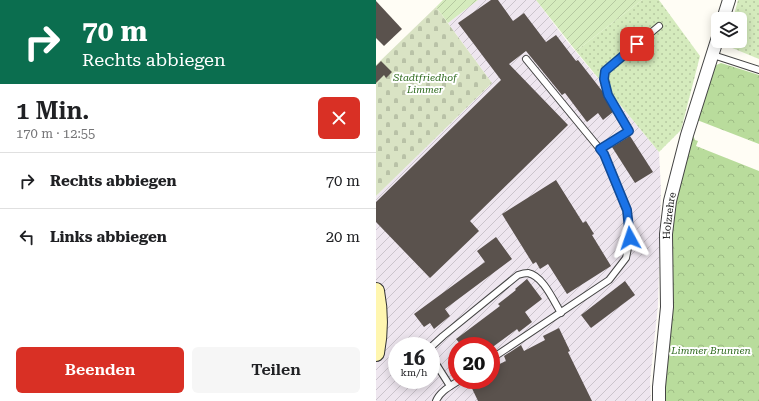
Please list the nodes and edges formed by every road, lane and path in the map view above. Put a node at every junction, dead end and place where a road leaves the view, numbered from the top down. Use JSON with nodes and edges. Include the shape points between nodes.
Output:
{"nodes":[{"id":1,"x":729,"y":0,"type":"edge"},
{"id":2,"x":725,"y":12,"type":"edge"},
{"id":3,"x":659,"y":26,"type":"dead end"},
{"id":4,"x":715,"y":48,"type":"edge"},
{"id":5,"x":713,"y":54,"type":"junction"},
{"id":6,"x":526,"y":59,"type":"dead end"},
{"id":7,"x":759,"y":70,"type":"edge"},
{"id":8,"x":600,"y":149,"type":"junction"},
{"id":9,"x":376,"y":291,"type":"edge"},
{"id":10,"x":561,"y":313,"type":"junction"},
{"id":11,"x":440,"y":339,"type":"edge"},
{"id":12,"x":376,"y":353,"type":"edge"},
{"id":13,"x":500,"y":353,"type":"edge"},
{"id":14,"x":440,"y":370,"type":"edge"},
{"id":15,"x":448,"y":383,"type":"edge"},
{"id":16,"x":448,"y":388,"type":"edge"},
{"id":17,"x":436,"y":401,"type":"edge"},
{"id":18,"x":660,"y":401,"type":"edge"}],
"edges":[{"from":1,"to":2,"type":"street"},
{"from":3,"to":8,"type":"lane","via":[[605,71],[608,95],[629,131]]},
{"from":4,"to":5,"type":"street","name":"Holzrehre"},
{"from":5,"to":7,"type":"lane"},
{"from":5,"to":18,"type":"street","name":"Holzrehre","via":[[687,135],[670,201],[666,234],[667,307],[659,387]]},
{"from":6,"to":8,"type":"lane"},
{"from":8,"to":10,"type":"lane","via":[[627,210],[630,238],[626,258],[609,280]]},
{"from":9,"to":12,"type":"main road","via":[[379,306]]},
{"from":10,"to":11,"type":"lane","via":[[542,282],[529,273],[524,273],[518,275]]},
{"from":10,"to":13,"type":"lane"},
{"from":14,"to":15,"type":"lane"},
{"from":16,"to":17,"type":"lane"}]}
